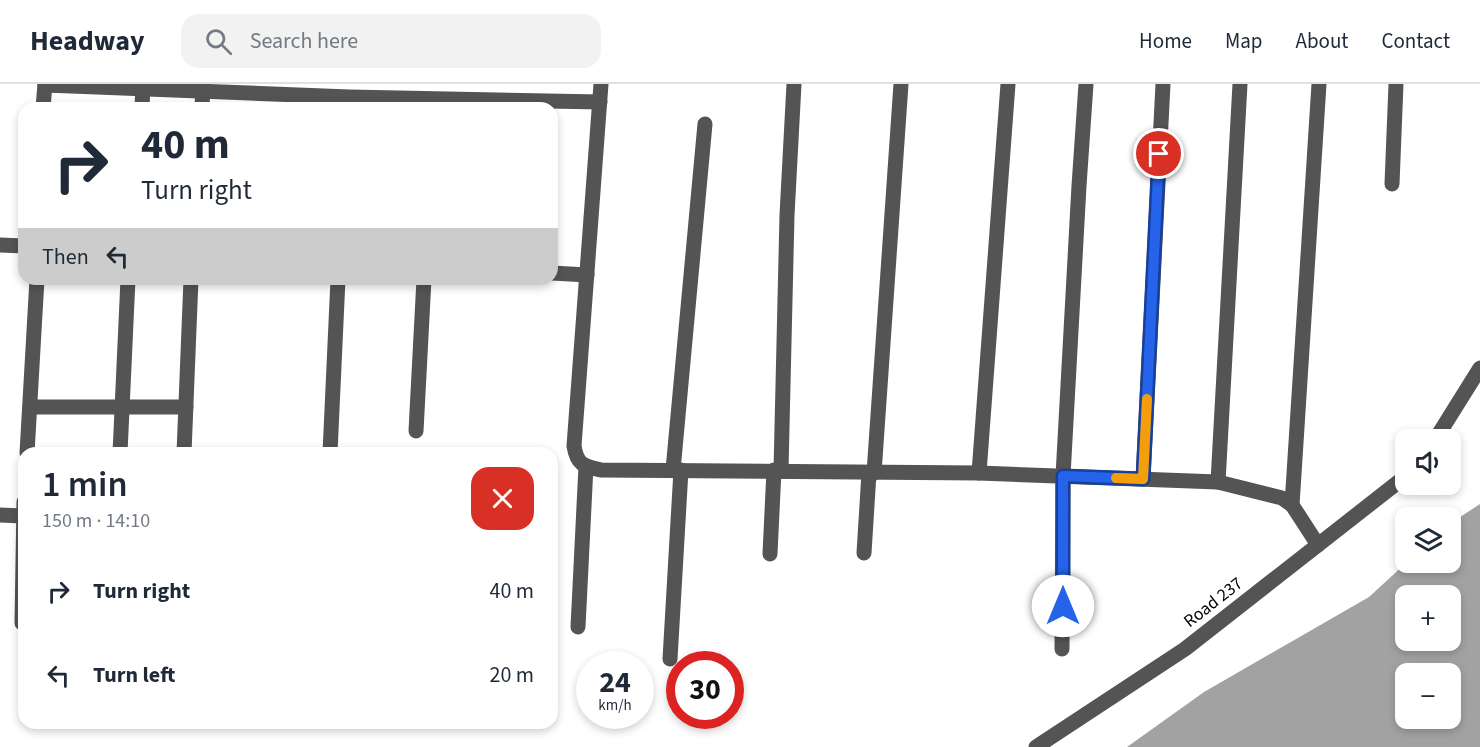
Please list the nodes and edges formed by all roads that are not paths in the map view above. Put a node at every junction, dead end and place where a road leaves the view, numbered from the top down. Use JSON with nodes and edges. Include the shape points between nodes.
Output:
{"nodes":[{"id":1,"x":601,"y":84,"type":"edge"},
{"id":2,"x":794,"y":84,"type":"edge"},
{"id":3,"x":901,"y":84,"type":"edge"},
{"id":4,"x":1008,"y":84,"type":"edge"},
{"id":5,"x":1086,"y":84,"type":"edge"},
{"id":6,"x":1163,"y":84,"type":"edge"},
{"id":7,"x":1240,"y":84,"type":"edge"},
{"id":8,"x":1319,"y":84,"type":"edge"},
{"id":9,"x":1396,"y":84,"type":"edge"},
{"id":10,"x":45,"y":85,"type":"edge"},
{"id":11,"x":143,"y":87,"type":"edge"},
{"id":12,"x":203,"y":87,"type":"edge"},
{"id":13,"x":44,"y":102,"type":"edge"},
{"id":14,"x":142,"y":102,"type":"edge"},
{"id":15,"x":202,"y":102,"type":"edge"},
{"id":16,"x":349,"y":102,"type":"edge"},
{"id":17,"x":558,"y":102,"type":"edge"},
{"id":18,"x":600,"y":102,"type":"junction"},
{"id":19,"x":705,"y":124,"type":"dead end"},
{"id":20,"x":1392,"y":184,"type":"dead end"},
{"id":21,"x":0,"y":245,"type":"edge"},
{"id":22,"x":18,"y":246,"type":"edge"},
{"id":23,"x":558,"y":273,"type":"edge"},
{"id":24,"x":587,"y":275,"type":"junction"},
{"id":25,"x":37,"y":285,"type":"edge"},
{"id":26,"x":128,"y":285,"type":"edge"},
{"id":27,"x":191,"y":285,"type":"edge"},
{"id":28,"x":338,"y":285,"type":"edge"},
{"id":29,"x":424,"y":285,"type":"edge"},
{"id":30,"x":1480,"y":368,"type":"edge"},
{"id":31,"x":30,"y":407,"type":"junction"},
{"id":32,"x":122,"y":407,"type":"junction"},
{"id":33,"x":186,"y":407,"type":"junction"},
{"id":34,"x":1442,"y":429,"type":"edge"},
{"id":35,"x":416,"y":431,"type":"dead end"},
{"id":36,"x":27,"y":447,"type":"edge"},
{"id":37,"x":120,"y":447,"type":"edge"},
{"id":38,"x":184,"y":447,"type":"edge"},
{"id":39,"x":330,"y":447,"type":"edge"},
{"id":40,"x":586,"y":466,"type":"junction"},
{"id":41,"x":677,"y":470,"type":"junction"},
{"id":42,"x":778,"y":470,"type":"junction"},
{"id":43,"x":871,"y":473,"type":"junction"},
{"id":44,"x":979,"y":473,"type":"junction"},
{"id":45,"x":1063,"y":476,"type":"junction"},
{"id":46,"x":1143,"y":479,"type":"junction"},
{"id":47,"x":1218,"y":482,"type":"junction"},
{"id":48,"x":1395,"y":485,"type":"edge"},
{"id":49,"x":1292,"y":505,"type":"junction"},
{"id":50,"x":0,"y":515,"type":"edge"},
{"id":51,"x":18,"y":516,"type":"edge"},
{"id":52,"x":1318,"y":545,"type":"junction"},
{"id":53,"x":864,"y":553,"type":"dead end"},
{"id":54,"x":770,"y":554,"type":"dead end"},
{"id":55,"x":578,"y":627,"type":"dead end"},
{"id":56,"x":1062,"y":649,"type":"dead end"},
{"id":57,"x":670,"y":651,"type":"edge"},
{"id":58,"x":1036,"y":747,"type":"edge"}],
"edges":[{"from":1,"to":18,"type":"street"},
{"from":2,"to":42,"type":"street"},
{"from":3,"to":43,"type":"street"},
{"from":4,"to":44,"type":"street"},
{"from":5,"to":45,"type":"street"},
{"from":6,"to":46,"type":"street"},
{"from":7,"to":47,"type":"street"},
{"from":8,"to":49,"type":"street"},
{"from":9,"to":20,"type":"street"},
{"from":10,"to":11,"type":"street"},
{"from":10,"to":13,"type":"street"},
{"from":11,"to":12,"type":"street"},
{"from":11,"to":14,"type":"street"},
{"from":12,"to":15,"type":"street"},
{"from":12,"to":16,"type":"street"},
{"from":17,"to":18,"type":"street"},
{"from":18,"to":24,"type":"street"},
{"from":19,"to":41,"type":"street"},
{"from":21,"to":22,"type":"street"},
{"from":23,"to":24,"type":"street"},
{"from":24,"to":40,"type":"street","via":[[574,446],[576,458]]},
{"from":25,"to":31,"type":"street"},
{"from":26,"to":32,"type":"street"},
{"from":27,"to":33,"type":"street"},
{"from":28,"to":39,"type":"street"},
{"from":29,"to":35,"type":"street"},
{"from":30,"to":34,"type":"street"},
{"from":31,"to":32,"type":"street"},
{"from":31,"to":36,"type":"street"},
{"from":32,"to":33,"type":"street"},
{"from":32,"to":37,"type":"street"},
{"from":33,"to":38,"type":"street"},
{"from":40,"to":41,"type":"street","via":[[601,470]]},
{"from":40,"to":55,"type":"street"},
{"from":41,"to":42,"type":"street"},
{"from":41,"to":57,"type":"street"},
{"from":42,"to":43,"type":"street"},
{"from":42,"to":54,"type":"street"},
{"from":43,"to":44,"type":"street"},
{"from":43,"to":53,"type":"street"},
{"from":44,"to":45,"type":"street"},
{"from":45,"to":46,"type":"street"},
{"from":45,"to":56,"type":"street"},
{"from":46,"to":47,"type":"street"},
{"from":47,"to":49,"type":"street","via":[[1282,498]]},
{"from":48,"to":52,"type":"street","name":"Road 237"},
{"from":49,"to":52,"type":"street"},
{"from":50,"to":51,"type":"street"},
{"from":52,"to":58,"type":"street","name":"Road 237","via":[[1185,649]]}]}
